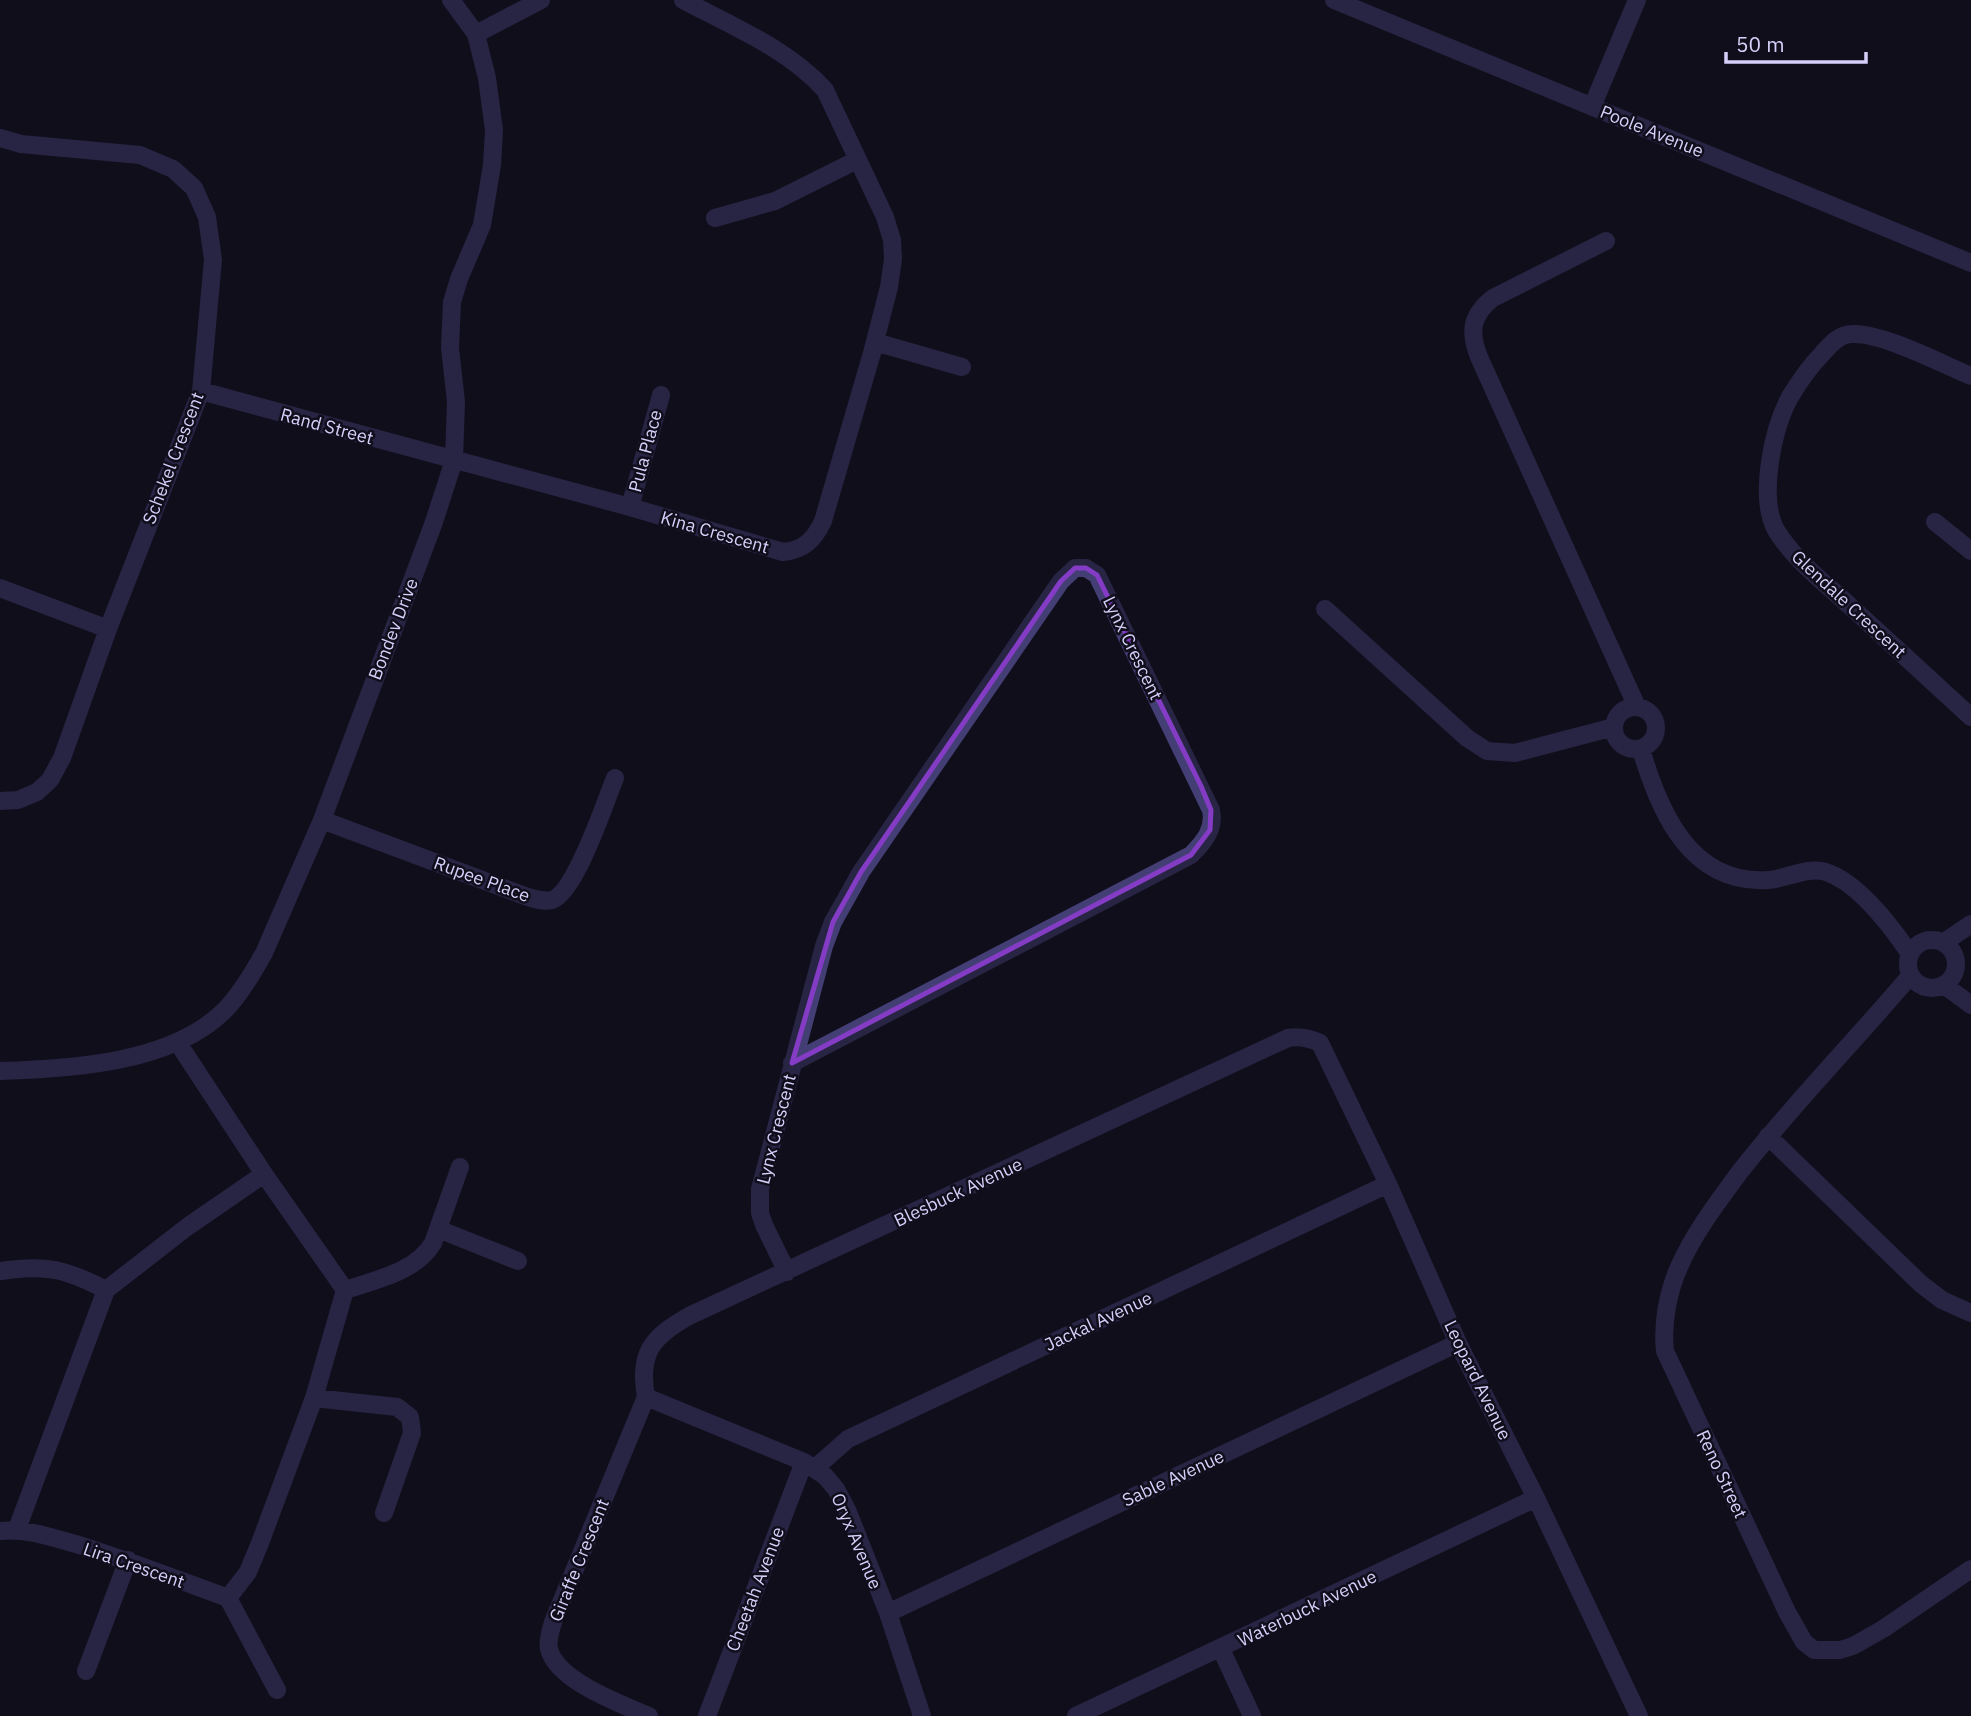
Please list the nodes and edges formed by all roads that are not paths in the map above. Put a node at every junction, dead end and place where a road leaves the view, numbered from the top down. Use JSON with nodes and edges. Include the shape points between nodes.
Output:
{"nodes":[{"id":1,"x":451,"y":0,"type":"edge"},
{"id":2,"x":541,"y":0,"type":"edge"},
{"id":3,"x":683,"y":0,"type":"edge"},
{"id":4,"x":1334,"y":0,"type":"edge"},
{"id":5,"x":1637,"y":0,"type":"edge"},
{"id":6,"x":475,"y":34,"type":"junction"},
{"id":7,"x":1592,"y":107,"type":"junction"},
{"id":8,"x":0,"y":138,"type":"edge"},
{"id":9,"x":857,"y":160,"type":"junction"},
{"id":10,"x":715,"y":218,"type":"dead end"},
{"id":11,"x":1606,"y":241,"type":"dead end"},
{"id":12,"x":1971,"y":262,"type":"edge"},
{"id":13,"x":875,"y":342,"type":"junction"},
{"id":14,"x":962,"y":368,"type":"dead end"},
{"id":15,"x":1971,"y":376,"type":"edge"},
{"id":16,"x":201,"y":391,"type":"junction"},
{"id":17,"x":661,"y":395,"type":"dead end"},
{"id":18,"x":454,"y":460,"type":"junction"},
{"id":19,"x":630,"y":508,"type":"junction"},
{"id":20,"x":1935,"y":522,"type":"dead end"},
{"id":21,"x":1971,"y":551,"type":"edge"},
{"id":22,"x":0,"y":588,"type":"edge"},
{"id":23,"x":1325,"y":609,"type":"dead end"},
{"id":24,"x":108,"y":629,"type":"junction"},
{"id":25,"x":1637,"y":707,"type":"junction"},
{"id":26,"x":1971,"y":717,"type":"edge"},
{"id":27,"x":1614,"y":727,"type":"junction"},
{"id":28,"x":1641,"y":749,"type":"junction"},
{"id":29,"x":615,"y":778,"type":"dead end"},
{"id":30,"x":0,"y":801,"type":"edge"},
{"id":31,"x":322,"y":820,"type":"junction"},
{"id":32,"x":1971,"y":925,"type":"edge"},
{"id":33,"x":1948,"y":948,"type":"junction"},
{"id":34,"x":1914,"y":949,"type":"junction"},
{"id":35,"x":1915,"y":981,"type":"junction"},
{"id":36,"x":1948,"y":982,"type":"junction"},
{"id":37,"x":1971,"y":1003,"type":"edge"},
{"id":38,"x":178,"y":1043,"type":"junction"},
{"id":39,"x":1320,"y":1043,"type":"joint"},
{"id":40,"x":792,"y":1063,"type":"junction"},
{"id":41,"x":0,"y":1071,"type":"edge"},
{"id":42,"x":1768,"y":1136,"type":"junction"},
{"id":43,"x":460,"y":1167,"type":"dead end"},
{"id":44,"x":264,"y":1174,"type":"junction"},
{"id":45,"x":1388,"y":1184,"type":"junction"},
{"id":46,"x":438,"y":1229,"type":"junction"},
{"id":47,"x":518,"y":1261,"type":"dead end"},
{"id":48,"x":1,"y":1271,"type":"edge"},
{"id":49,"x":787,"y":1272,"type":"junction"},
{"id":50,"x":106,"y":1290,"type":"junction"},
{"id":51,"x":345,"y":1290,"type":"junction"},
{"id":52,"x":1971,"y":1313,"type":"edge"},
{"id":53,"x":1458,"y":1343,"type":"junction"},
{"id":54,"x":646,"y":1396,"type":"junction"},
{"id":55,"x":314,"y":1398,"type":"junction"},
{"id":56,"x":809,"y":1465,"type":"junction"},
{"id":57,"x":1536,"y":1498,"type":"junction"},
{"id":58,"x":384,"y":1513,"type":"dead end"},
{"id":59,"x":9,"y":1530,"type":"edge"},
{"id":60,"x":128,"y":1560,"type":"junction"},
{"id":61,"x":1971,"y":1569,"type":"edge"},
{"id":62,"x":228,"y":1598,"type":"junction"},
{"id":63,"x":888,"y":1614,"type":"junction"},
{"id":64,"x":1221,"y":1649,"type":"junction"},
{"id":65,"x":86,"y":1671,"type":"dead end"},
{"id":66,"x":277,"y":1689,"type":"dead end"},
{"id":67,"x":649,"y":1716,"type":"edge"},
{"id":68,"x":707,"y":1716,"type":"edge"},
{"id":69,"x":922,"y":1716,"type":"edge"},
{"id":70,"x":1076,"y":1716,"type":"edge"},
{"id":71,"x":1252,"y":1716,"type":"edge"},
{"id":72,"x":1639,"y":1716,"type":"edge"}],
"edges":[{"from":1,"to":6,"type":"street","name":"Bondev Drive"},
{"from":2,"to":6,"type":"street"},
{"from":3,"to":9,"type":"street","name":"Kina Crescent","via":[[792,59],[811,75],[825,90]]},
{"from":4,"to":7,"type":"street","name":"Poole Avenue"},
{"from":5,"to":7,"type":"street"},
{"from":6,"to":18,"type":"street","name":"Bondev Drive","via":[[494,130],[482,225],[452,302]]},
{"from":7,"to":12,"type":"street","name":"Poole Avenue"},
{"from":8,"to":16,"type":"street","name":"Schekel Crescent","via":[[140,155],[173,169],[194,188],[207,217],[214,260]]},
{"from":9,"to":10,"type":"street","via":[[775,201]]},
{"from":9,"to":13,"type":"street","name":"Kina Crescent","via":[[892,240],[889,287]]},
{"from":11,"to":25,"type":"street","via":[[1493,298],[1479,313],[1472,335]]},
{"from":13,"to":14,"type":"street"},
{"from":13,"to":19,"type":"street","name":"Kina Crescent","via":[[823,521],[807,545],[783,552]]},
{"from":15,"to":26,"type":"street","name":"Glendale Crescent","via":[[1864,334],[1838,338],[1790,397],[1772,456],[1767,496],[1776,529],[1800,560]]},
{"from":16,"to":18,"type":"street","name":"Rand Street"},
{"from":16,"to":24,"type":"street","name":"Schekel Crescent"},
{"from":17,"to":19,"type":"street","name":"Pula Place"},
{"from":18,"to":19,"type":"street","name":"Kina Crescent"},
{"from":18,"to":31,"type":"street","name":"Bondev Drive"},
{"from":20,"to":21,"type":"street"},
{"from":22,"to":24,"type":"street"},
{"from":23,"to":27,"type":"street","via":[[1487,751],[1515,753]]},
{"from":24,"to":30,"type":"street","name":"Schekel Crescent","via":[[50,780],[18,800]]},
{"from":25,"to":27,"type":"street","via":[[1618,714]]},
{"from":25,"to":28,"type":"street","via":[[1650,713],[1657,726],[1653,741]]},
{"from":27,"to":28,"type":"street","via":[[1622,745]]},
{"from":28,"to":34,"type":"street","via":[[1672,828],[1697,856],[1731,875],[1751,880],[1823,871],[1855,891]]},
{"from":29,"to":31,"type":"street","name":"Rupee Place","via":[[580,864],[561,895],[551,900],[525,896]]},
{"from":31,"to":38,"type":"street","name":"Bondev Drive","via":[[254,972],[224,1010]]},
{"from":32,"to":33,"type":"street"},
{"from":33,"to":34,"type":"street","via":[[1933,940]]},
{"from":33,"to":36,"type":"street","via":[[1956,966]]},
{"from":34,"to":35,"type":"street","via":[[1907,965]]},
{"from":35,"to":36,"type":"street","via":[[1932,988]]},
{"from":35,"to":42,"type":"street","name":"Reno Street","via":[[1853,1040]]},
{"from":36,"to":37,"type":"street"},
{"from":38,"to":41,"type":"street","name":"Bondev Drive","via":[[79,1068]]},
{"from":38,"to":44,"type":"street"},
{"from":39,"to":45,"type":"street","name":"Leopard Avenue"},
{"from":39,"to":49,"type":"street","name":"Blesbuck Avenue","via":[[1288,1038]]},
{"from":40,"to":40,"type":"street","name":"Lynx Crescent","via":[[1191,855],[1203,843],[1213,820],[1211,810],[1097,575],[1086,568],[1075,568],[1061,582],[861,872],[824,946]]},
{"from":40,"to":49,"type":"street","name":"Lynx Crescent","via":[[759,1203],[764,1225]]},
{"from":42,"to":52,"type":"street","via":[[1921,1284]]},
{"from":42,"to":61,"type":"street","name":"Reno Street","via":[[1719,1200],[1677,1270],[1665,1316],[1668,1360],[1787,1612],[1804,1642],[1814,1650],[1853,1646]]},
{"from":43,"to":46,"type":"street"},
{"from":44,"to":50,"type":"street"},
{"from":44,"to":51,"type":"street"},
{"from":45,"to":53,"type":"street","name":"Leopard Avenue"},
{"from":45,"to":56,"type":"street","name":"Jackal Avenue","via":[[848,1439]]},
{"from":46,"to":47,"type":"street"},
{"from":46,"to":51,"type":"street","via":[[419,1261]]},
{"from":48,"to":50,"type":"street","via":[[45,1267]]},
{"from":49,"to":54,"type":"street","name":"Blesbuck Avenue","via":[[669,1328],[644,1362]]},
{"from":50,"to":59,"type":"street","name":"Lira Crescent"},
{"from":51,"to":55,"type":"street"},
{"from":53,"to":57,"type":"street","name":"Leopard Avenue"},
{"from":53,"to":63,"type":"street","name":"Sable Avenue"},
{"from":54,"to":56,"type":"street","name":"Oryx Avenue"},
{"from":54,"to":67,"type":"street","name":"Giraffe Crescent","via":[[548,1641],[554,1660],[583,1686]]},
{"from":55,"to":58,"type":"street","via":[[397,1407],[410,1417],[412,1433]]},
{"from":55,"to":62,"type":"street","via":[[253,1561]]},
{"from":56,"to":63,"type":"street","name":"Oryx Avenue","via":[[836,1489]]},
{"from":56,"to":68,"type":"street","name":"Cheetah Avenue"},
{"from":57,"to":64,"type":"street","name":"Waterbuck Avenue"},
{"from":57,"to":72,"type":"street","name":"Leopard Avenue"},
{"from":59,"to":60,"type":"street","name":"Lira Crescent"},
{"from":60,"to":62,"type":"street","name":"Lira Crescent"},
{"from":60,"to":65,"type":"street"},
{"from":62,"to":66,"type":"street"},
{"from":63,"to":69,"type":"street","name":"Oryx Avenue"},
{"from":64,"to":70,"type":"street","name":"Waterbuck Avenue"},
{"from":64,"to":71,"type":"street"}]}
